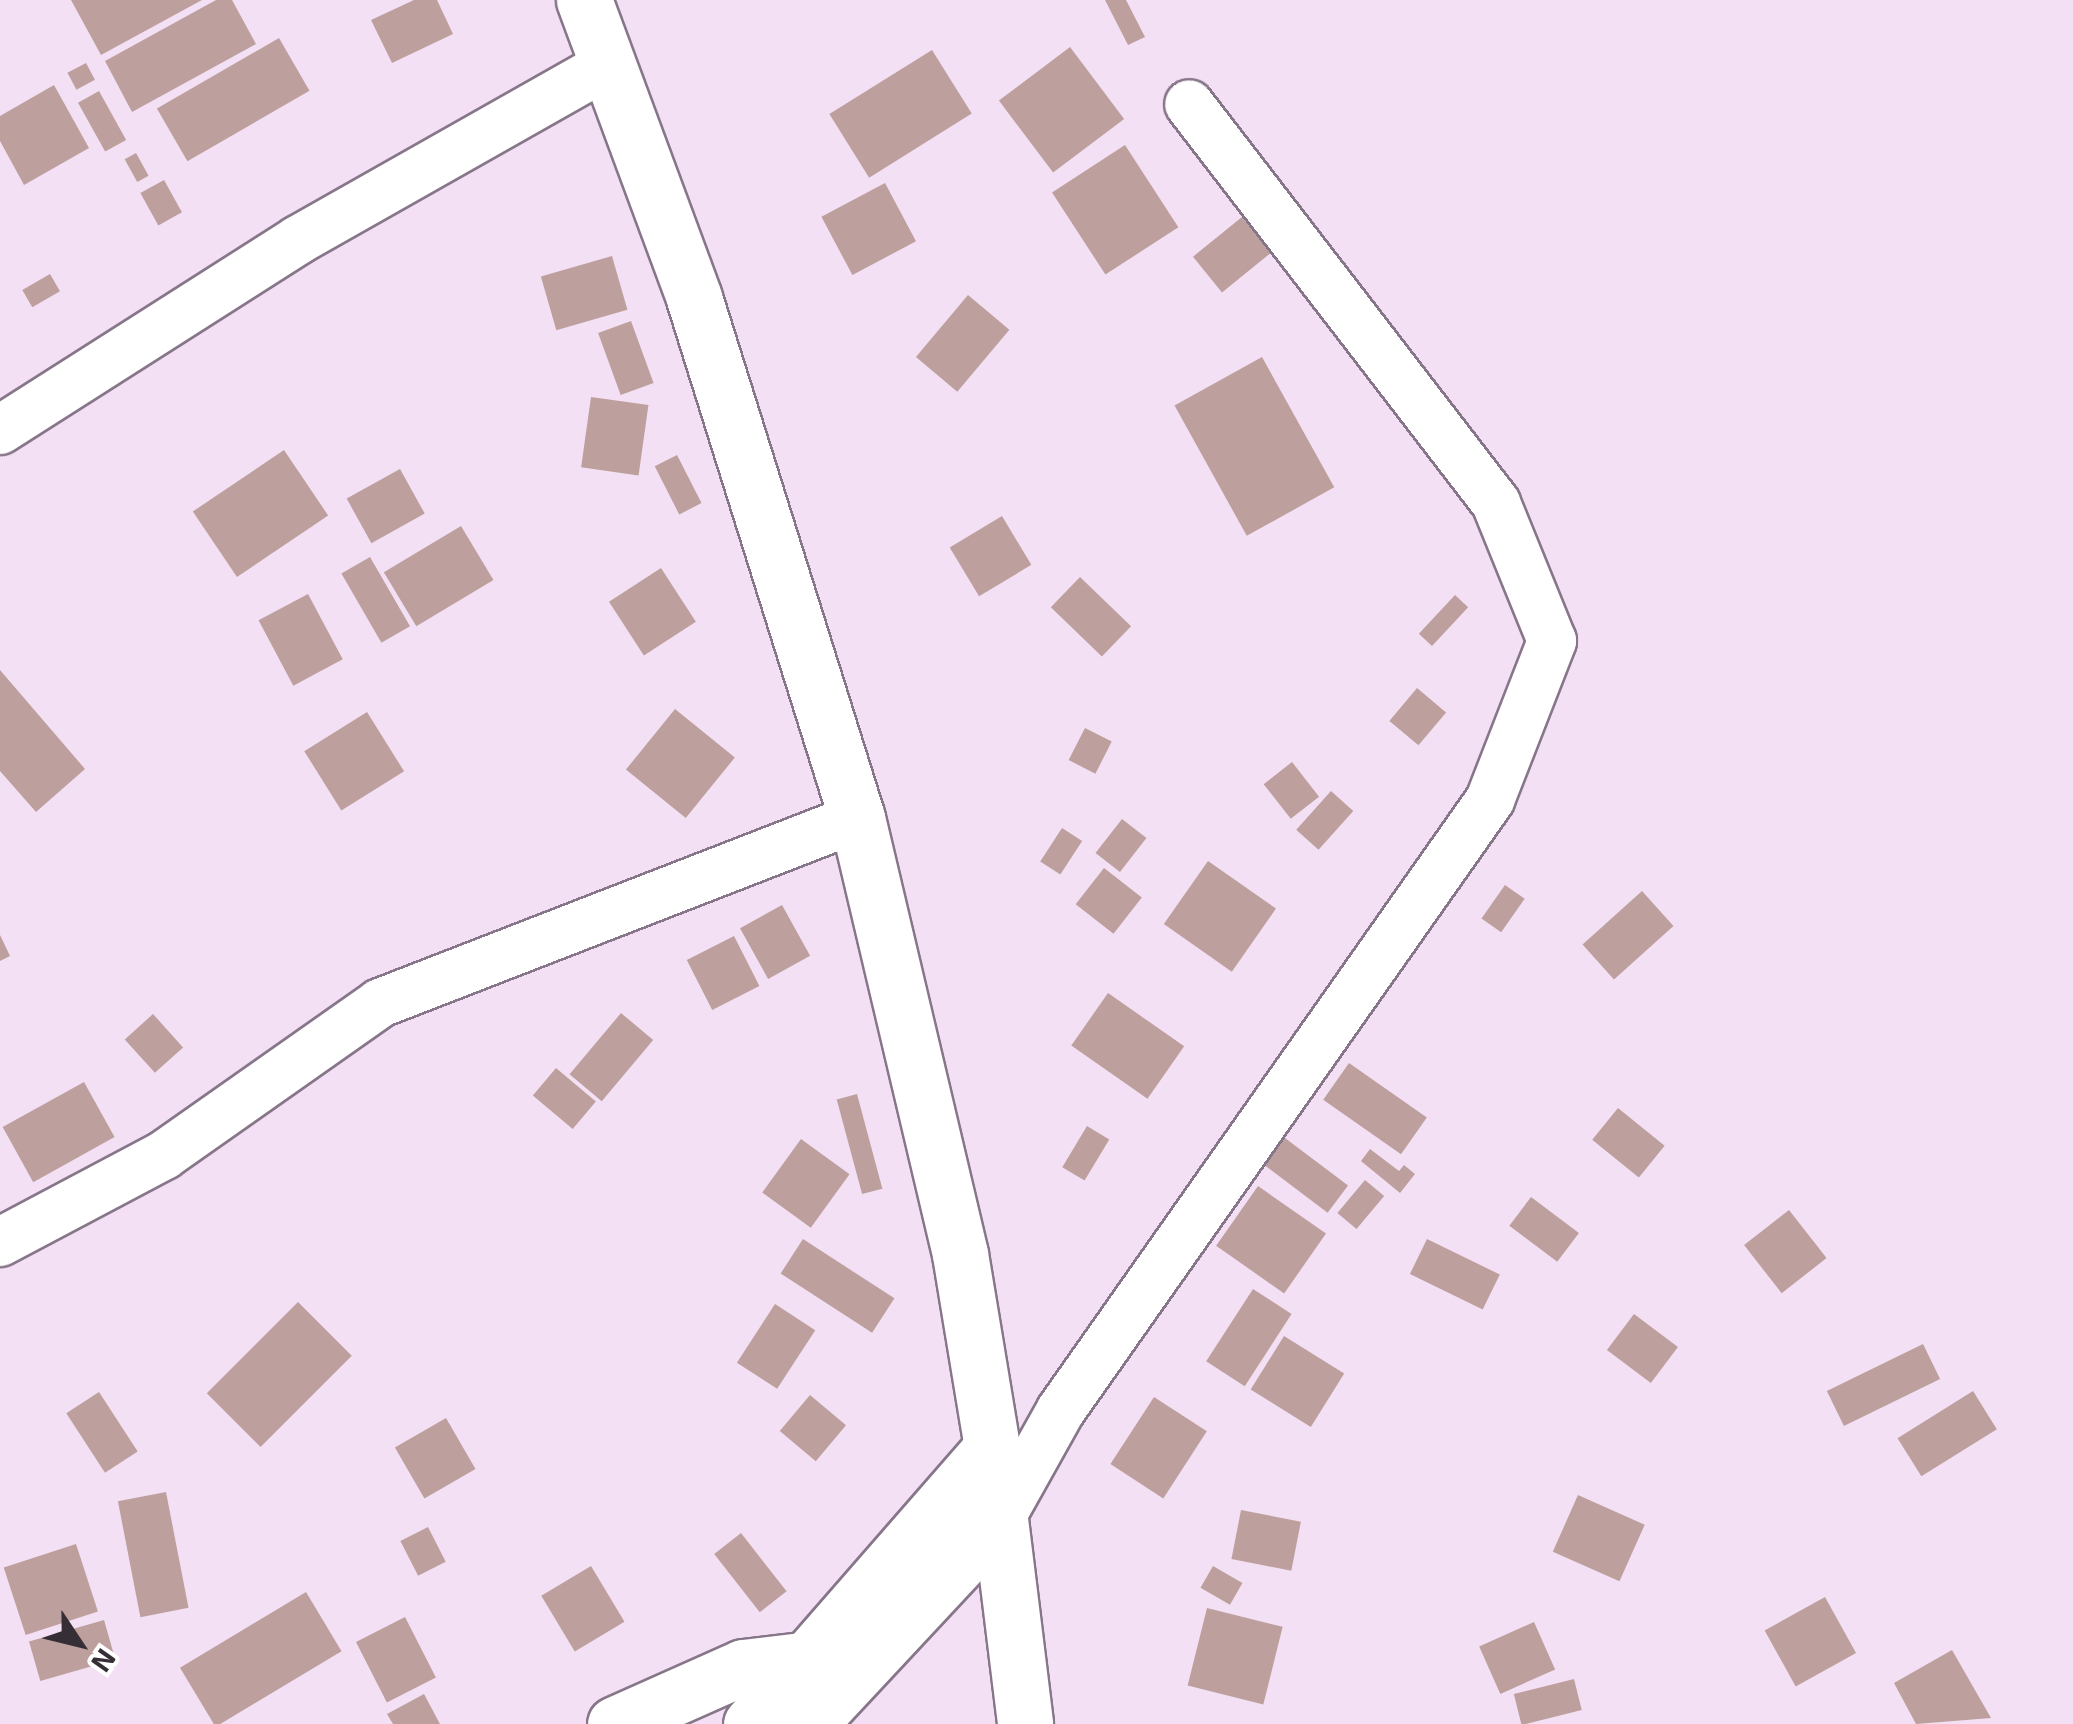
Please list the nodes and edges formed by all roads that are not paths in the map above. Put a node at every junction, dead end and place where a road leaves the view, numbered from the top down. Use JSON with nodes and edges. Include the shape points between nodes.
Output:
{"nodes":[{"id":1,"x":584,"y":0,"type":"edge"},
{"id":2,"x":604,"y":66,"type":"junction"},
{"id":3,"x":1189,"y":104,"type":"dead end"},
{"id":4,"x":0,"y":430,"type":"edge"},
{"id":5,"x":856,"y":818,"type":"junction"},
{"id":6,"x":0,"y":1242,"type":"edge"},
{"id":7,"x":1060,"y":1410,"type":"junction"},
{"id":8,"x":992,"y":1448,"type":"junction"},
{"id":9,"x":1000,"y":1519,"type":"junction"},
{"id":10,"x":801,"y":1698,"type":"edge"},
{"id":11,"x":615,"y":1724,"type":"edge"},
{"id":12,"x":690,"y":1724,"type":"edge"},
{"id":13,"x":1025,"y":1724,"type":"edge"}],
"edges":[{"from":1,"to":2,"type":"main road"},
{"from":2,"to":4,"type":"street","via":[[298,240]]},
{"from":2,"to":5,"type":"main road","via":[[700,316]]},
{"from":3,"to":7,"type":"street","via":[[1496,503],[1552,641],[1490,800]]},
{"from":5,"to":6,"type":"street","via":[[380,1004],[164,1155]]},
{"from":5,"to":8,"type":"main road","via":[[960,1254]]},
{"from":7,"to":8,"type":"street"},
{"from":7,"to":9,"type":"street"},
{"from":8,"to":9,"type":"main road"},
{"from":8,"to":10,"type":"main road"},
{"from":9,"to":10,"type":"main road"},
{"from":9,"to":13,"type":"main road"},
{"from":10,"to":11,"type":"main road","via":[[743,1667]]},
{"from":10,"to":12,"type":"main road","via":[[734,1703]]}]}
